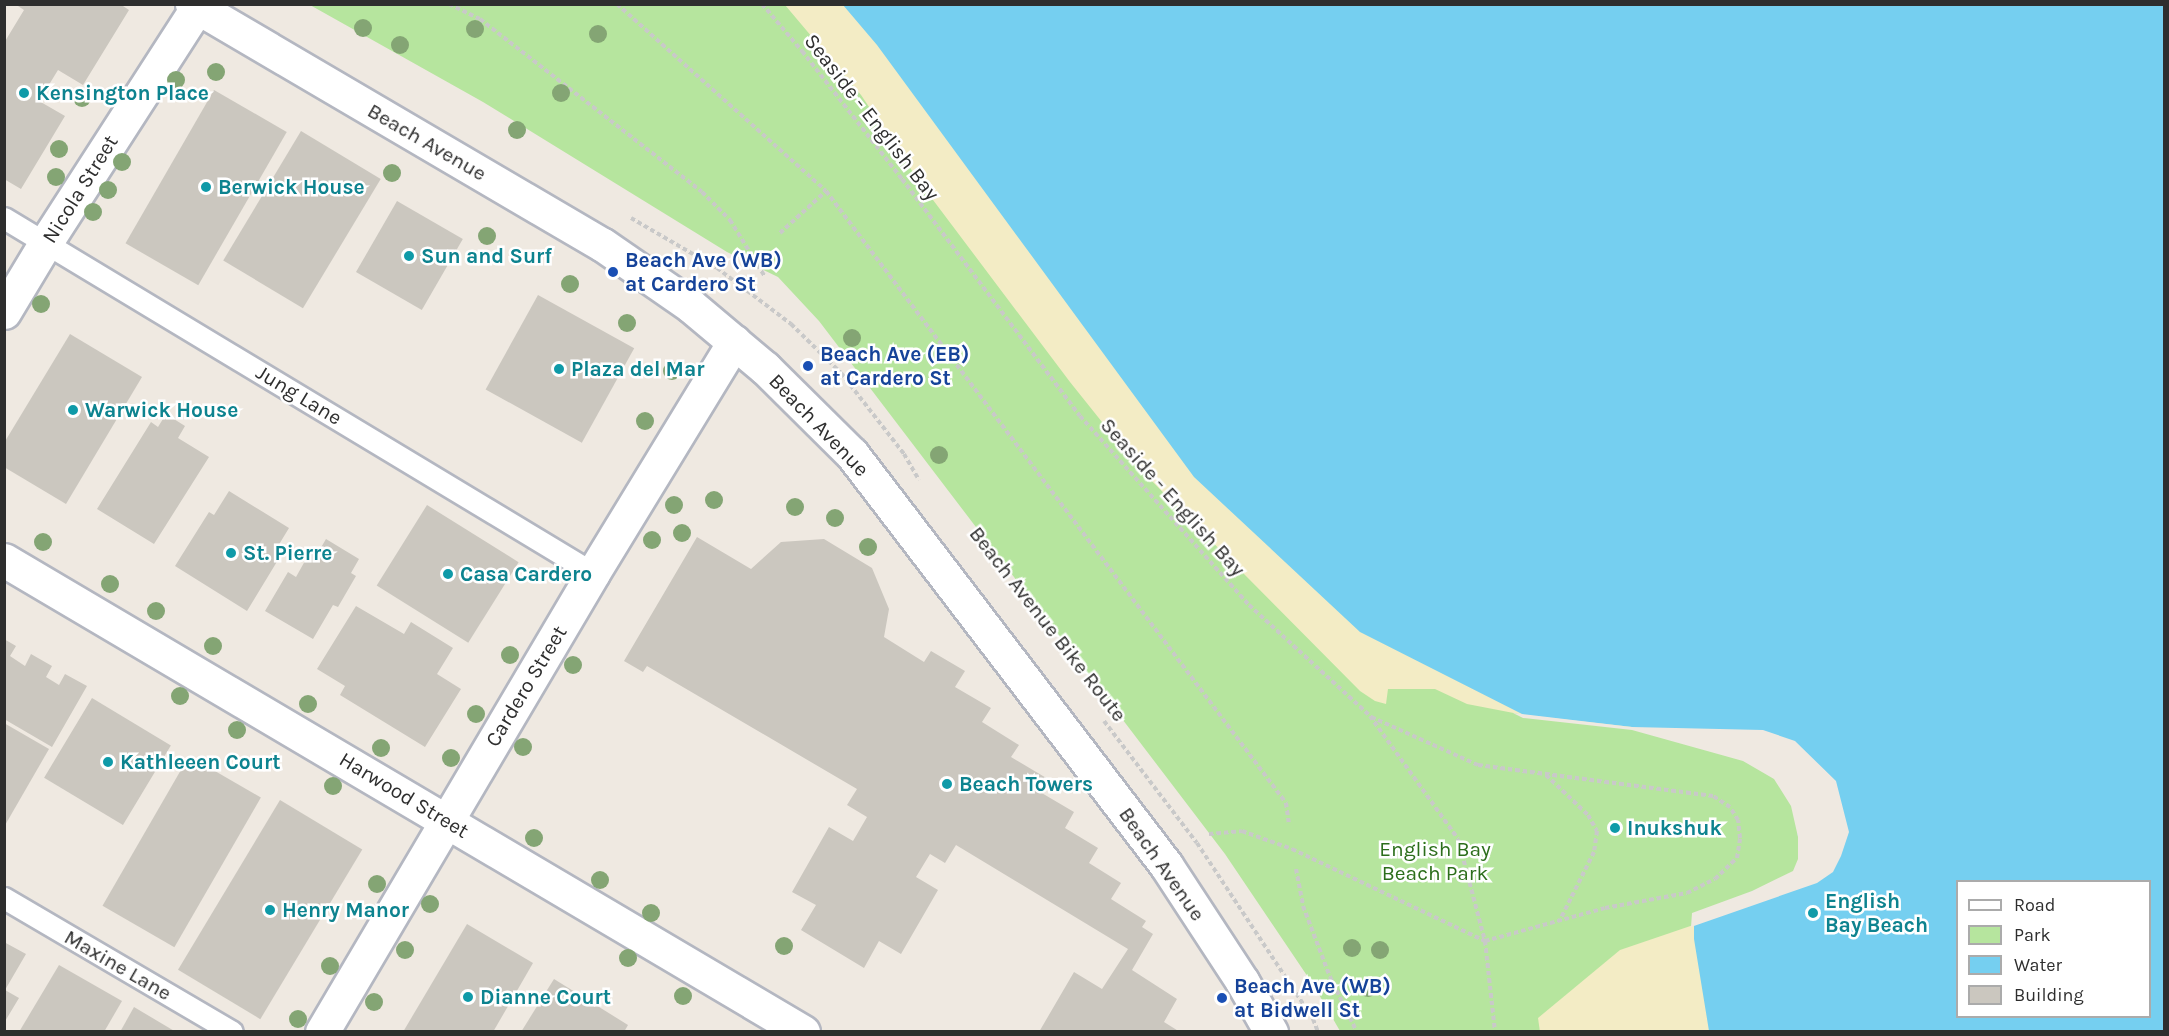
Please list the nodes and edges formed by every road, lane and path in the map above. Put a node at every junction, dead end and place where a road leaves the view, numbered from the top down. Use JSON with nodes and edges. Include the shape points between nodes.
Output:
{"nodes":[{"id":1,"x":449,"y":4,"type":"edge"},
{"id":2,"x":617,"y":4,"type":"edge"},
{"id":3,"x":762,"y":4,"type":"edge"},
{"id":4,"x":195,"y":6,"type":"edge"},
{"id":5,"x":826,"y":191,"type":"junction"},
{"id":6,"x":4,"y":218,"type":"edge"},
{"id":7,"x":780,"y":233,"type":"dead end"},
{"id":8,"x":46,"y":242,"type":"junction"},
{"id":9,"x":717,"y":268,"type":"dead end"},
{"id":10,"x":765,"y":277,"type":"dead end"},
{"id":11,"x":4,"y":312,"type":"edge"},
{"id":12,"x":734,"y":342,"type":"junction"},
{"id":13,"x":922,"y":485,"type":"dead end"},
{"id":14,"x":4,"y":560,"type":"edge"},
{"id":15,"x":593,"y":573,"type":"junction"},
{"id":16,"x":1370,"y":716,"type":"junction"},
{"id":17,"x":1101,"y":718,"type":"dead end"},
{"id":18,"x":1546,"y":774,"type":"junction"},
{"id":19,"x":447,"y":821,"type":"junction"},
{"id":20,"x":1289,"y":824,"type":"dead end"},
{"id":21,"x":1209,"y":834,"type":"dead end"},
{"id":22,"x":1296,"y":869,"type":"dead end"},
{"id":23,"x":4,"y":898,"type":"edge"},
{"id":24,"x":1560,"y":920,"type":"junction"},
{"id":25,"x":1485,"y":941,"type":"junction"},
{"id":26,"x":232,"y":1032,"type":"edge"},
{"id":27,"x":322,"y":1032,"type":"edge"},
{"id":28,"x":803,"y":1032,"type":"edge"},
{"id":29,"x":1271,"y":1032,"type":"edge"},
{"id":30,"x":1318,"y":1032,"type":"edge"},
{"id":31,"x":1357,"y":1032,"type":"edge"},
{"id":32,"x":1496,"y":1032,"type":"edge"}],
"edges":[{"from":1,"to":10,"type":"path","via":[[480,19],[702,192],[730,220]]},
{"from":2,"to":5,"type":"path"},
{"from":3,"to":16,"type":"path","name":"Seaside - English Bay","via":[[895,170],[1080,416],[1249,605]]},
{"from":4,"to":8,"type":"street","name":"Nicola Street"},
{"from":4,"to":12,"type":"street","name":"Beach Avenue","via":[[603,245],[691,306]]},
{"from":5,"to":7,"type":"path"},
{"from":5,"to":20,"type":"path","via":[[1286,802]]},
{"from":6,"to":8,"type":"lane","name":"Jung Lane"},
{"from":8,"to":11,"type":"street","name":"Nicola Street"},
{"from":8,"to":15,"type":"lane","name":"Jung Lane"},
{"from":9,"to":13,"type":"path","via":[[791,324],[841,373],[904,454]]},
{"from":12,"to":15,"type":"street","name":"Cardero Street"},
{"from":12,"to":29,"type":"street","name":"Beach Avenue","via":[[852,454],[1166,865]]},
{"from":14,"to":19,"type":"street","name":"Harwood Street"},
{"from":15,"to":19,"type":"street","name":"Cardero Street"},
{"from":16,"to":18,"type":"path","via":[[1478,765]]},
{"from":16,"to":25,"type":"path","name":"Seaside - English Bay","via":[[1458,839]]},
{"from":17,"to":30,"type":"path","name":"Beach Avenue Bike Route","via":[[1197,843],[1313,1018]]},
{"from":18,"to":24,"type":"path","via":[[1588,815],[1597,831],[1594,852]]},
{"from":18,"to":24,"type":"path","via":[[1713,796],[1730,807],[1739,827],[1737,858],[1704,886],[1664,899]]},
{"from":19,"to":27,"type":"street","name":"Cardero Street"},
{"from":19,"to":28,"type":"street","name":"Harwood Street"},
{"from":21,"to":25,"type":"path","via":[[1242,831],[1292,849]]},
{"from":22,"to":31,"type":"path","via":[[1314,936]]},
{"from":23,"to":26,"type":"lane","name":"Maxine Lane"},
{"from":24,"to":25,"type":"path"},
{"from":25,"to":32,"type":"path","name":"Seaside - English Bay"}]}
